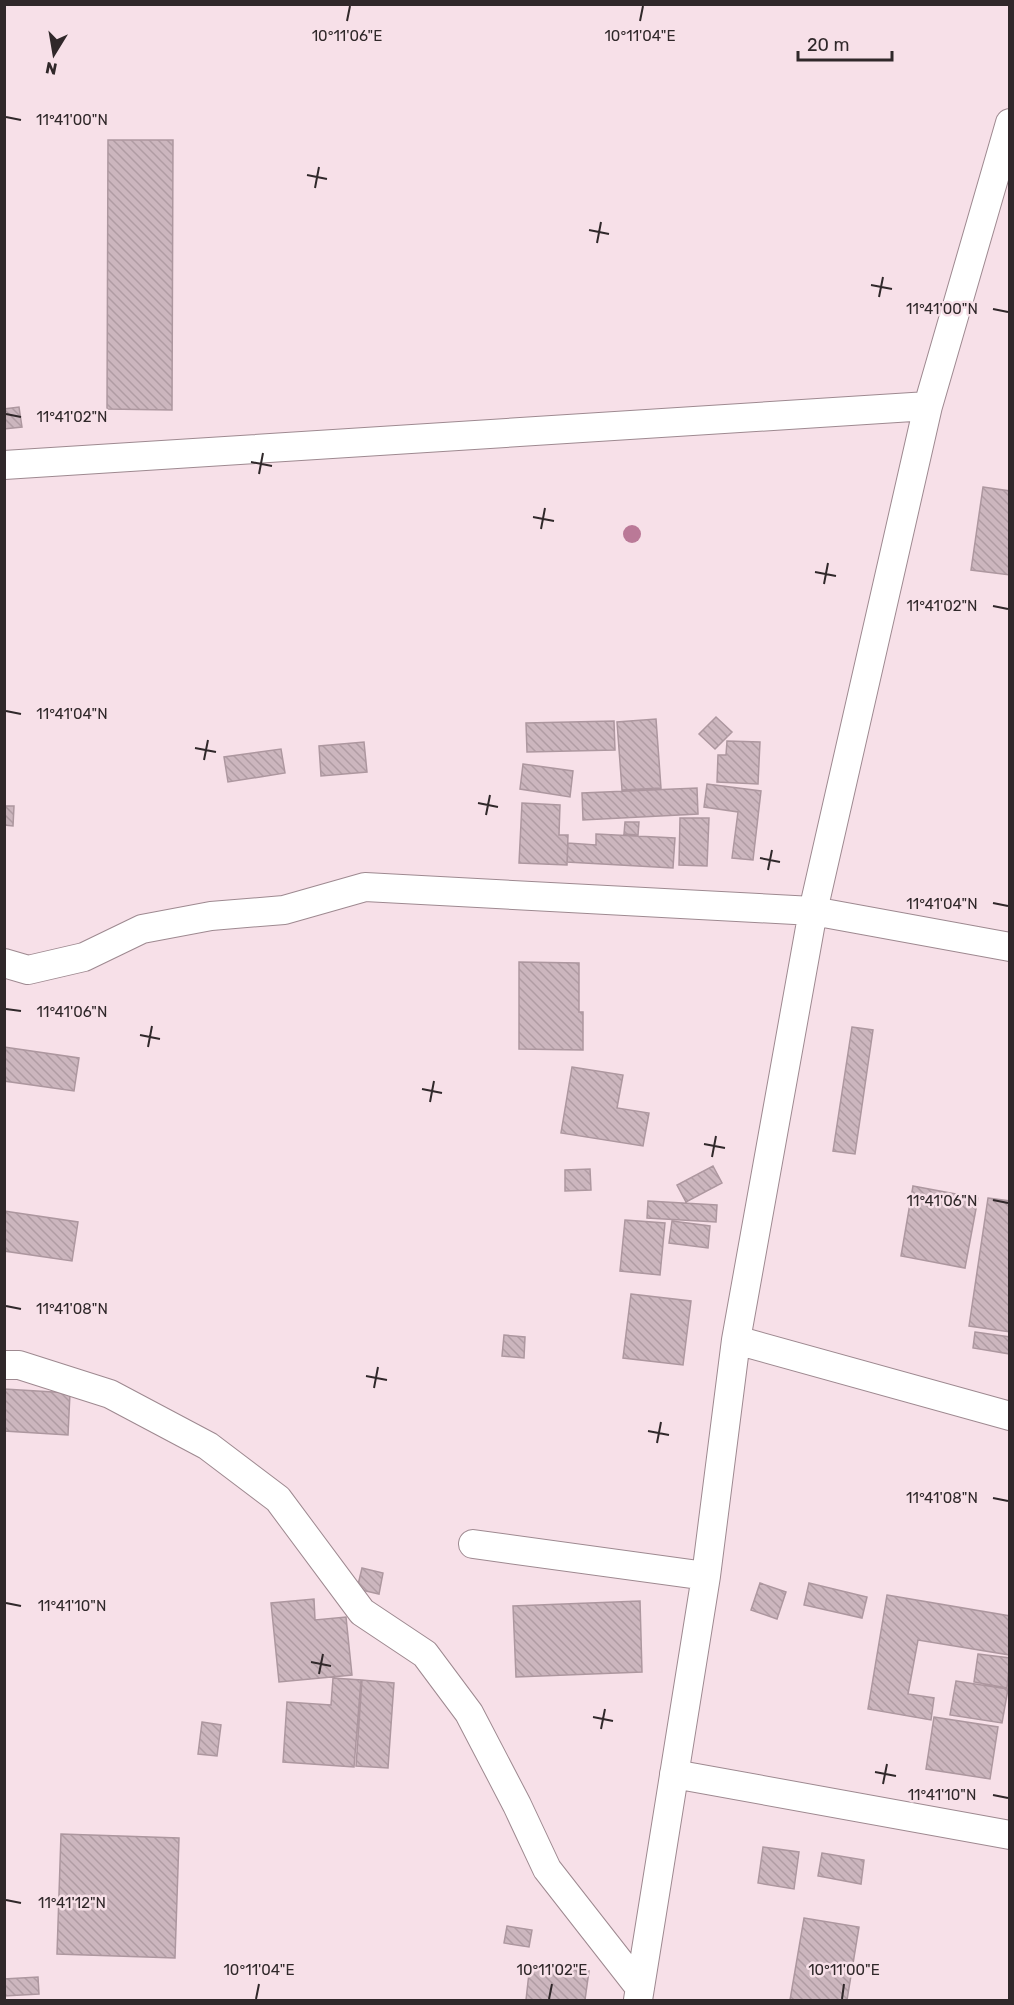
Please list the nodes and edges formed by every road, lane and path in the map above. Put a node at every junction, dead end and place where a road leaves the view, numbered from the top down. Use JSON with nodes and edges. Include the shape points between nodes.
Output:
{"nodes":[{"id":1,"x":1010,"y":123,"type":"edge"},
{"id":2,"x":928,"y":406,"type":"junction"},
{"id":3,"x":4,"y":465,"type":"edge"},
{"id":4,"x":813,"y":911,"type":"junction"},
{"id":5,"x":1010,"y":947,"type":"edge"},
{"id":6,"x":4,"y":963,"type":"edge"},
{"id":7,"x":736,"y":1340,"type":"junction"},
{"id":8,"x":4,"y":1365,"type":"edge"},
{"id":9,"x":1010,"y":1416,"type":"edge"},
{"id":10,"x":473,"y":1544,"type":"dead end"},
{"id":11,"x":706,"y":1576,"type":"junction"},
{"id":12,"x":674,"y":1774,"type":"junction"},
{"id":13,"x":1010,"y":1834,"type":"edge"},
{"id":14,"x":639,"y":1994,"type":"edge"}],
"edges":[{"from":1,"to":2,"type":"street"},
{"from":2,"to":3,"type":"street"},
{"from":2,"to":4,"type":"street"},
{"from":4,"to":5,"type":"street"},
{"from":4,"to":6,"type":"street","via":[[365,887],[284,910],[211,916],[142,929],[84,957],[28,970]]},
{"from":4,"to":7,"type":"street"},
{"from":7,"to":9,"type":"street"},
{"from":7,"to":11,"type":"street"},
{"from":8,"to":14,"type":"street","via":[[18,1365],[110,1394],[208,1446],[278,1499],[362,1612],[425,1654],[469,1713],[547,1869]]},
{"from":10,"to":11,"type":"street"},
{"from":11,"to":12,"type":"street"},
{"from":12,"to":13,"type":"street"},
{"from":12,"to":14,"type":"street"}]}
